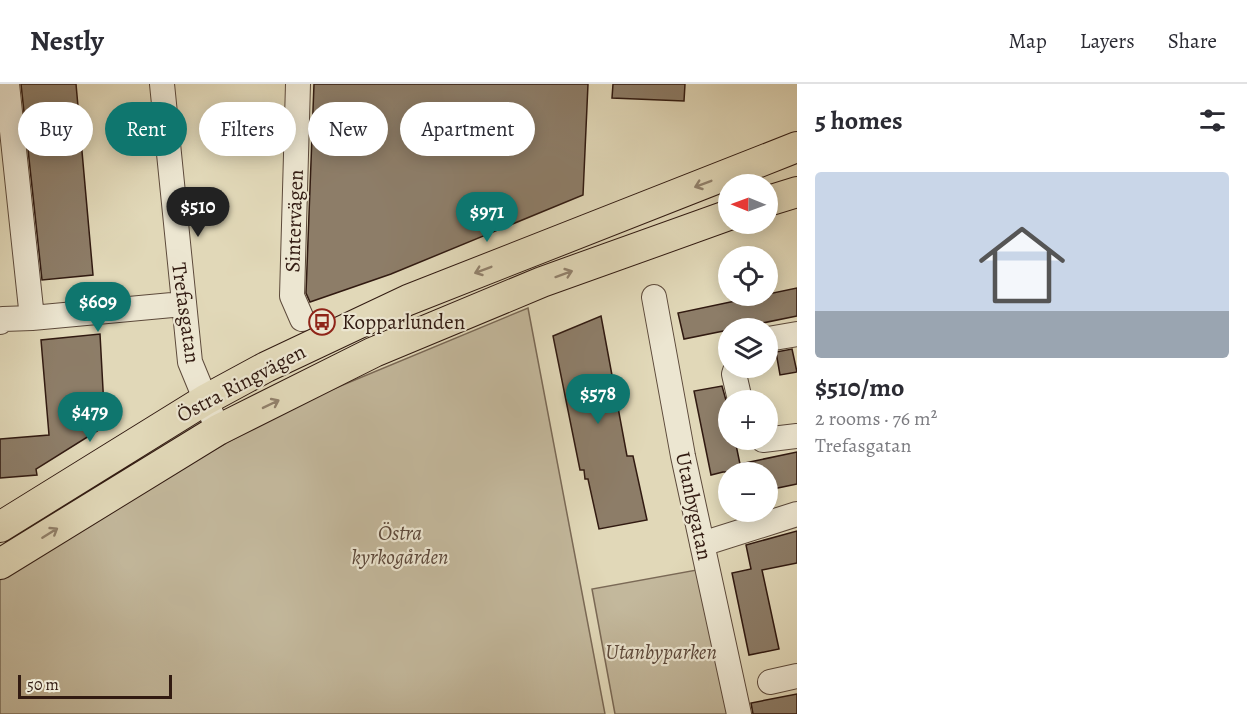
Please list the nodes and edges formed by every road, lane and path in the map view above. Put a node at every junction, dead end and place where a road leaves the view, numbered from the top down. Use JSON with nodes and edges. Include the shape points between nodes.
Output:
{"nodes":[{"id":1,"x":8,"y":84,"type":"edge"},
{"id":2,"x":162,"y":84,"type":"edge"},
{"id":3,"x":298,"y":84,"type":"edge"},
{"id":4,"x":797,"y":147,"type":"edge"},
{"id":5,"x":797,"y":192,"type":"edge"},
{"id":6,"x":778,"y":198,"type":"edge"},
{"id":7,"x":718,"y":219,"type":"edge"},
{"id":8,"x":654,"y":297,"type":"dead end"},
{"id":9,"x":183,"y":304,"type":"junction"},
{"id":10,"x":32,"y":318,"type":"junction"},
{"id":11,"x":302,"y":319,"type":"dead end"},
{"id":12,"x":0,"y":322,"type":"edge"},
{"id":13,"x":778,"y":339,"type":"edge"},
{"id":14,"x":796,"y":339,"type":"edge"},
{"id":15,"x":205,"y":400,"type":"junction"},
{"id":16,"x":218,"y":430,"type":"junction"},
{"id":17,"x":797,"y":436,"type":"edge"},
{"id":18,"x":778,"y":438,"type":"edge"},
{"id":19,"x":797,"y":514,"type":"edge"},
{"id":20,"x":0,"y":527,"type":"edge"},
{"id":21,"x":702,"y":543,"type":"junction"},
{"id":22,"x":0,"y":564,"type":"edge"},
{"id":23,"x":797,"y":676,"type":"edge"},
{"id":24,"x":770,"y":682,"type":"dead end"},
{"id":25,"x":739,"y":714,"type":"edge"}],
"edges":[{"from":1,"to":10,"type":"street"},
{"from":2,"to":9,"type":"street","name":"Trefasgatan"},
{"from":3,"to":11,"type":"street","name":"Sintervägen","via":[[292,296]]},
{"from":4,"to":15,"type":"main road","name":"Östra Ringvägen","one_way":true,"via":[[408,300]]},
{"from":5,"to":6,"type":"main road"},
{"from":16,"to":7,"type":"main road","name":"Östra Ringvägen","one_way":true,"via":[[395,344],[542,282]]},
{"from":8,"to":21,"type":"street","name":"Utanbygatan"},
{"from":9,"to":10,"type":"street"},
{"from":9,"to":15,"type":"street","name":"Trefasgatan","via":[[190,362]]},
{"from":10,"to":12,"type":"street"},
{"from":13,"to":14,"type":"street"},
{"from":15,"to":16,"type":"street","name":"Trefasgatan"},
{"from":15,"to":20,"type":"main road","name":"Östra Ringvägen"},
{"from":22,"to":16,"type":"main road","name":"Östra Ringvägen","one_way":true},
{"from":17,"to":18,"type":"street"},
{"from":19,"to":21,"type":"street"},
{"from":21,"to":25,"type":"street","name":"Utanbygatan"},
{"from":23,"to":24,"type":"street"}]}
